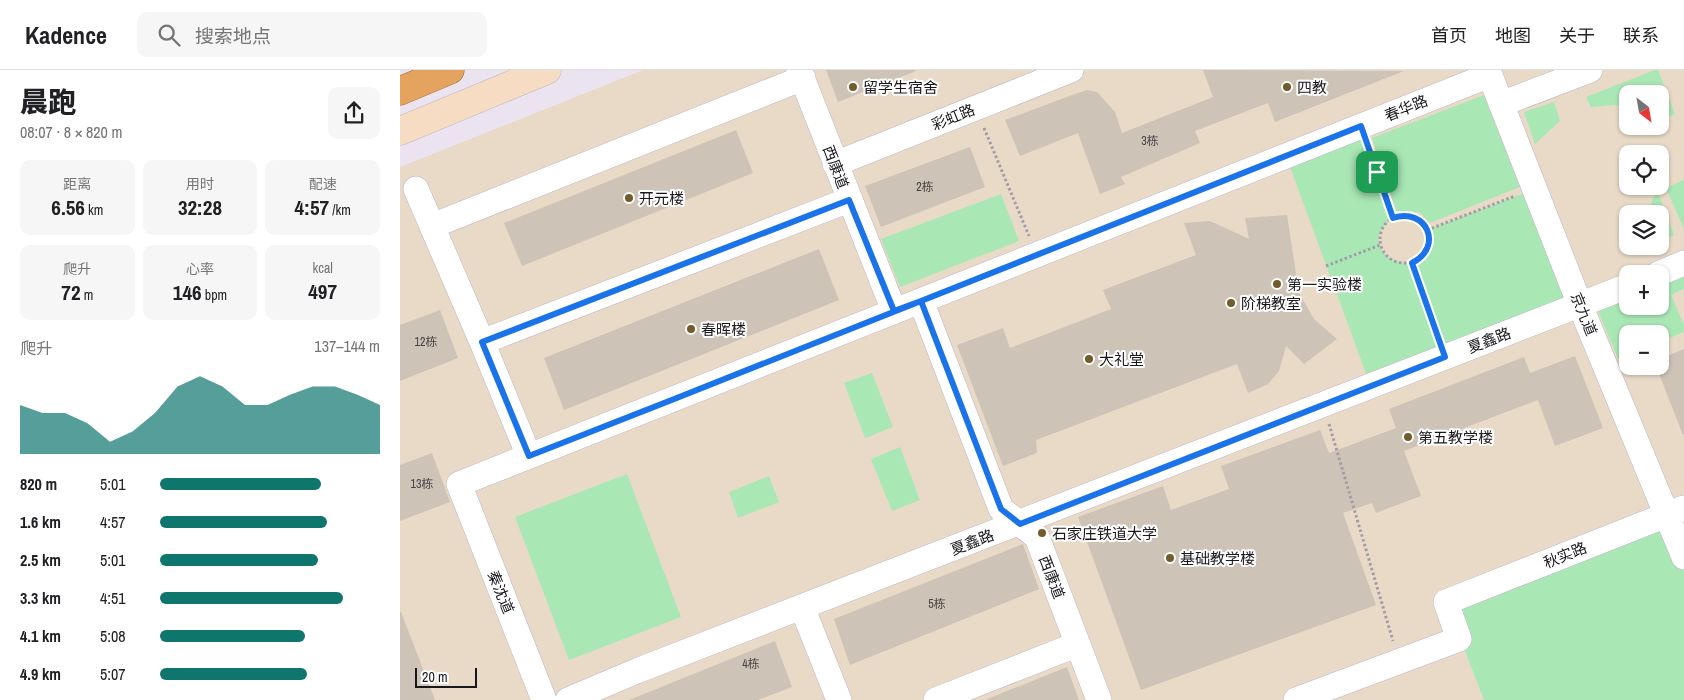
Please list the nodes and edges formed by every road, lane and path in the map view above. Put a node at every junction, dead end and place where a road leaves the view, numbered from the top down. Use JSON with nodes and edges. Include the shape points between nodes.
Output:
{"nodes":[{"id":1,"x":450,"y":70,"type":"edge"},
{"id":2,"x":547,"y":70,"type":"edge"},
{"id":3,"x":1071,"y":70,"type":"edge"},
{"id":4,"x":1590,"y":70,"type":"edge"},
{"id":5,"x":1489,"y":72,"type":"edge"},
{"id":6,"x":801,"y":74,"type":"edge"},
{"id":7,"x":400,"y":91,"type":"edge"},
{"id":8,"x":1501,"y":104,"type":"junction"},
{"id":9,"x":976,"y":108,"type":"junction"},
{"id":10,"x":1361,"y":126,"type":"junction"},
{"id":11,"x":400,"y":131,"type":"edge"},
{"id":12,"x":835,"y":164,"type":"junction"},
{"id":13,"x":416,"y":189,"type":"dead end"},
{"id":14,"x":1535,"y":189,"type":"junction"},
{"id":15,"x":849,"y":200,"type":"junction"},
{"id":16,"x":1393,"y":218,"type":"junction"},
{"id":17,"x":432,"y":226,"type":"junction"},
{"id":18,"x":1427,"y":230,"type":"junction"},
{"id":19,"x":1380,"y":245,"type":"junction"},
{"id":20,"x":1037,"y":255,"type":"junction"},
{"id":21,"x":1412,"y":263,"type":"junction"},
{"id":22,"x":1684,"y":264,"type":"edge"},
{"id":23,"x":1326,"y":266,"type":"dead end"},
{"id":24,"x":1669,"y":270,"type":"edge"},
{"id":25,"x":1619,"y":290,"type":"edge"},
{"id":26,"x":921,"y":301,"type":"junction"},
{"id":27,"x":1580,"y":305,"type":"junction"},
{"id":28,"x":894,"y":311,"type":"junction"},
{"id":29,"x":482,"y":342,"type":"junction"},
{"id":30,"x":1445,"y":357,"type":"junction"},
{"id":31,"x":1323,"y":404,"type":"junction"},
{"id":32,"x":529,"y":456,"type":"junction"},
{"id":33,"x":459,"y":484,"type":"joint"},
{"id":34,"x":1675,"y":511,"type":"edge"},
{"id":35,"x":1020,"y":524,"type":"junction"},
{"id":36,"x":1684,"y":557,"type":"edge"},
{"id":37,"x":802,"y":607,"type":"junction"},
{"id":38,"x":1078,"y":644,"type":"junction"},
{"id":39,"x":1398,"y":661,"type":"junction"},
{"id":40,"x":544,"y":700,"type":"edge"},
{"id":41,"x":568,"y":700,"type":"edge"},
{"id":42,"x":839,"y":700,"type":"edge"},
{"id":43,"x":936,"y":700,"type":"edge"},
{"id":44,"x":1099,"y":700,"type":"edge"},
{"id":45,"x":1296,"y":700,"type":"edge"}],
"edges":[{"from":1,"to":7,"type":"highway"},
{"from":2,"to":11,"type":"main road"},
{"from":3,"to":9,"type":"street","name":"彩虹路"},
{"from":4,"to":8,"type":"street"},
{"from":5,"to":8,"type":"street","name":"京九道"},
{"from":5,"to":10,"type":"street","name":"春华路"},
{"from":6,"to":12,"type":"street","name":"西康道"},
{"from":6,"to":17,"type":"street"},
{"from":8,"to":14,"type":"street","name":"京九道"},
{"from":9,"to":12,"type":"street","name":"彩虹路"},
{"from":9,"to":20,"type":"path"},
{"from":10,"to":16,"type":"path"},
{"from":10,"to":20,"type":"street","name":"春华路"},
{"from":12,"to":15,"type":"street","name":"西康道"},
{"from":13,"to":17,"type":"street"},
{"from":14,"to":18,"type":"path"},
{"from":14,"to":27,"type":"street","name":"京九道"},
{"from":15,"to":28,"type":"street","name":"西康道"},
{"from":15,"to":29,"type":"street"},
{"from":16,"to":18,"type":"path","via":[[1409,215],[1423,223]]},
{"from":16,"to":19,"type":"path","via":[[1382,229]]},
{"from":17,"to":29,"type":"street"},
{"from":18,"to":21,"type":"path","via":[[1425,254]]},
{"from":19,"to":21,"type":"path","via":[[1395,262]]},
{"from":19,"to":23,"type":"path"},
{"from":20,"to":26,"type":"street","name":"春华路"},
{"from":21,"to":30,"type":"path"},
{"from":22,"to":24,"type":"street"},
{"from":25,"to":27,"type":"street","name":"夏鑫路"},
{"from":26,"to":28,"type":"street","name":"春华路"},
{"from":26,"to":35,"type":"street","name":"西康道","via":[[1001,509]]},
{"from":27,"to":30,"type":"street","name":"夏鑫路"},
{"from":27,"to":34,"type":"street","name":"京九道"},
{"from":28,"to":32,"type":"street","name":"春华路"},
{"from":29,"to":32,"type":"street"},
{"from":30,"to":31,"type":"street","name":"夏鑫路"},
{"from":31,"to":35,"type":"street","name":"夏鑫路"},
{"from":31,"to":39,"type":"path"},
{"from":32,"to":33,"type":"street","name":"春华路"},
{"from":33,"to":40,"type":"street","name":"秦沈道"},
{"from":34,"to":36,"type":"street","name":"京九道"},
{"from":34,"to":39,"type":"street","name":"秋实路","via":[[1446,602],[1459,638]]},
{"from":35,"to":37,"type":"street","name":"夏鑫路"},
{"from":35,"to":38,"type":"street","name":"西康道","via":[[1037,537]]},
{"from":37,"to":41,"type":"street","name":"夏鑫路"},
{"from":37,"to":42,"type":"street"},
{"from":38,"to":43,"type":"street"},
{"from":38,"to":44,"type":"street","name":"西康道"},
{"from":39,"to":45,"type":"street"}]}
